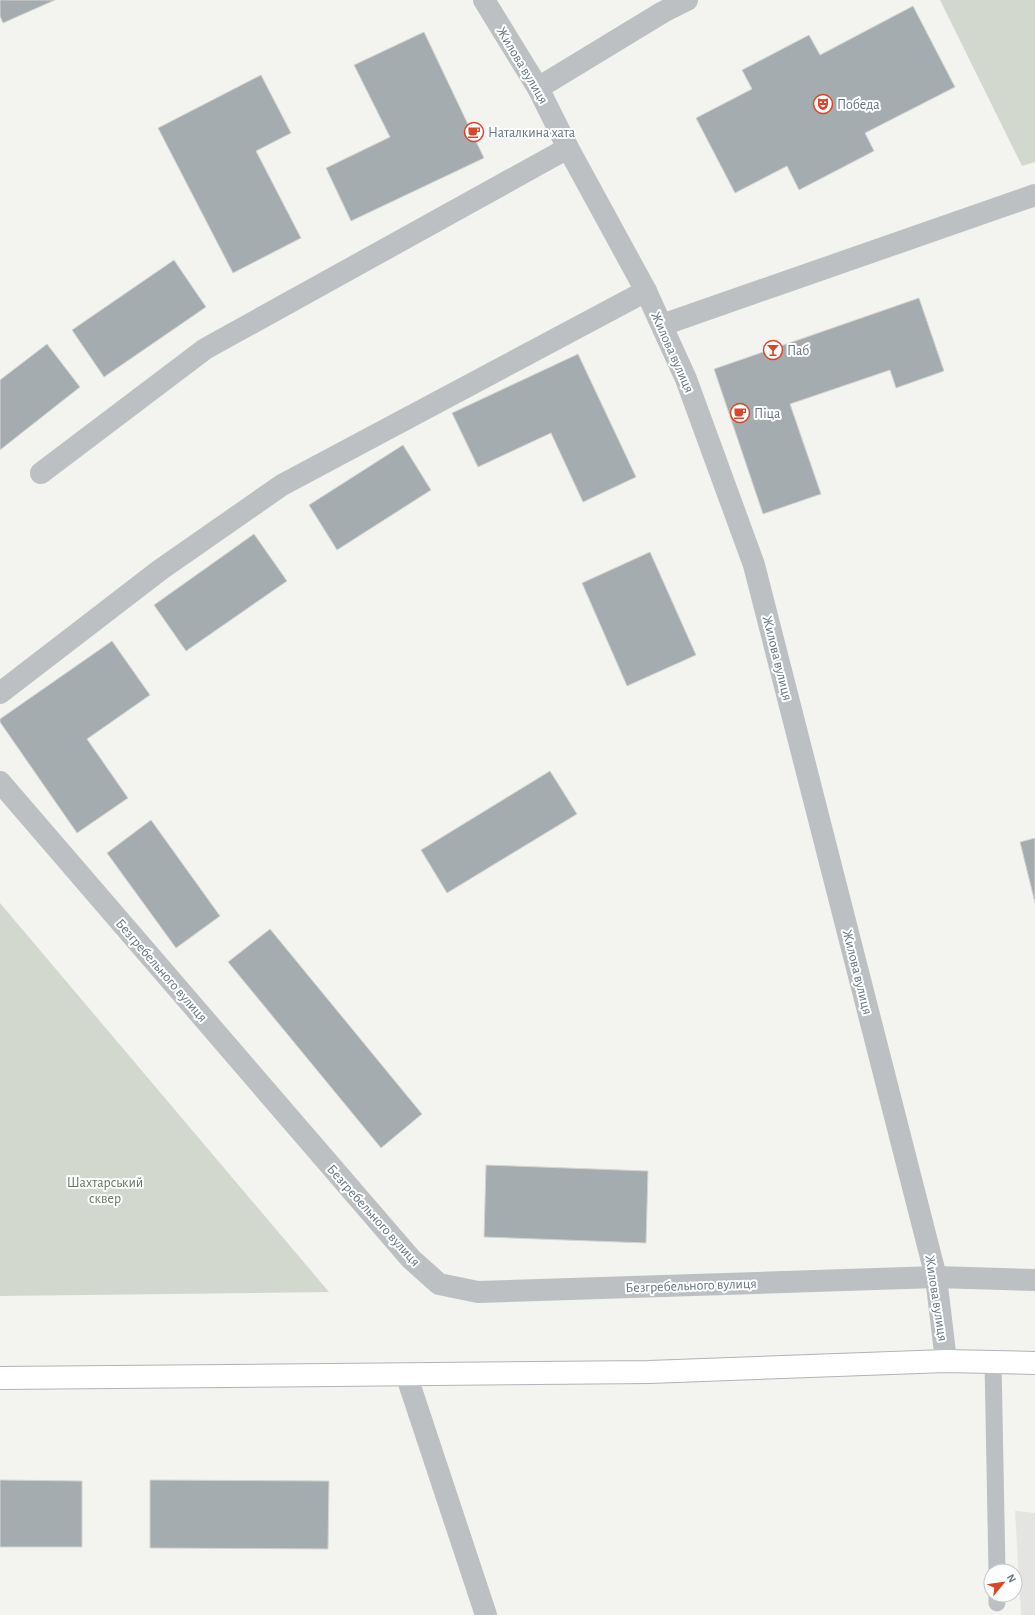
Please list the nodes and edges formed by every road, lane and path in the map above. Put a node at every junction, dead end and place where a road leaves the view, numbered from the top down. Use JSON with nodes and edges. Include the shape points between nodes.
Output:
{"nodes":[{"id":1,"x":484,"y":0,"type":"edge"},
{"id":2,"x":687,"y":0,"type":"edge"},
{"id":3,"x":538,"y":88,"type":"junction"},
{"id":4,"x":568,"y":148,"type":"junction"},
{"id":5,"x":1035,"y":195,"type":"edge"},
{"id":6,"x":646,"y":291,"type":"junction"},
{"id":7,"x":662,"y":325,"type":"junction"},
{"id":8,"x":41,"y":473,"type":"dead end"},
{"id":9,"x":0,"y":693,"type":"edge"},
{"id":10,"x":0,"y":782,"type":"edge"},
{"id":11,"x":936,"y":1277,"type":"junction"},
{"id":12,"x":1035,"y":1280,"type":"edge"},
{"id":13,"x":946,"y":1361,"type":"junction"},
{"id":14,"x":993,"y":1362,"type":"junction"},
{"id":15,"x":1035,"y":1363,"type":"edge"},
{"id":16,"x":406,"y":1374,"type":"junction"},
{"id":17,"x":0,"y":1378,"type":"edge"},
{"id":18,"x":997,"y":1563,"type":"edge"},
{"id":19,"x":486,"y":1615,"type":"edge"}],
"edges":[{"from":1,"to":3,"type":"street","name":"Жилова вулиця"},
{"from":2,"to":3,"type":"street"},
{"from":3,"to":4,"type":"street","name":"Жилова вулиця"},
{"from":4,"to":6,"type":"street","name":"Жилова вулиця"},
{"from":4,"to":8,"type":"street","via":[[205,349]]},
{"from":5,"to":7,"type":"street"},
{"from":6,"to":7,"type":"street","name":"Жилова вулиця"},
{"from":6,"to":9,"type":"street","via":[[282,486],[160,570]]},
{"from":7,"to":11,"type":"street","name":"Жилова вулиця","via":[[686,379],[754,565]]},
{"from":10,"to":11,"type":"street","name":"Безгребельного вулиця","via":[[411,1259],[439,1284],[478,1292]]},
{"from":11,"to":12,"type":"street","name":"Безгребельного вулиця"},
{"from":11,"to":13,"type":"street","name":"Жилова вулиця"},
{"from":13,"to":14,"type":"main road"},
{"from":13,"to":16,"type":"main road","via":[[649,1372]]},
{"from":14,"to":15,"type":"main road"},
{"from":14,"to":18,"type":"lane"},
{"from":16,"to":17,"type":"main road"},
{"from":16,"to":19,"type":"street"}]}
